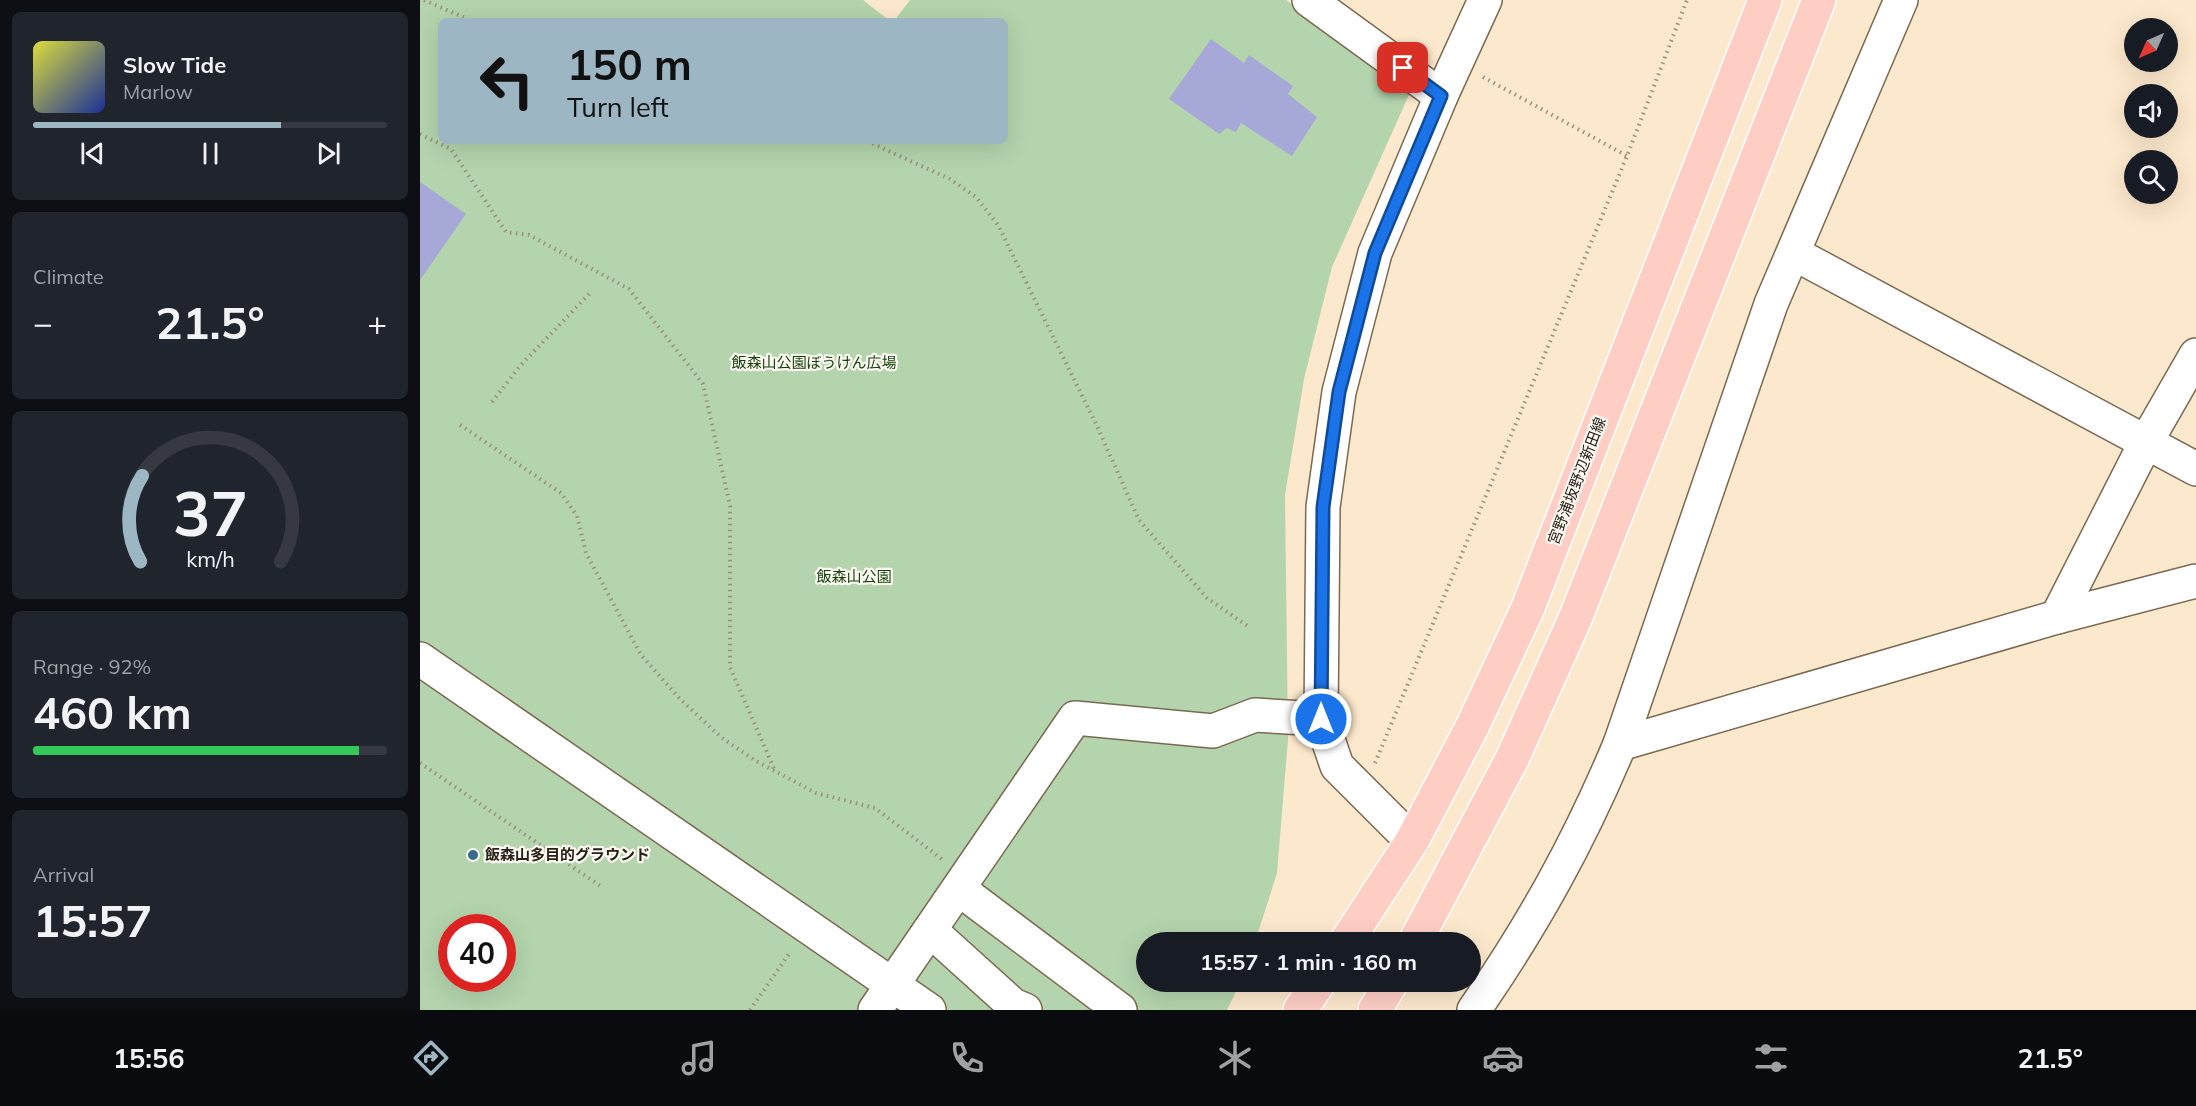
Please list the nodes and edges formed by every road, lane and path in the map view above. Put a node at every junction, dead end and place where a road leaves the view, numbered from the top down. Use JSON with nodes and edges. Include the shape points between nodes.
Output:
{"nodes":[{"id":1,"x":424,"y":0,"type":"edge"},
{"id":2,"x":1309,"y":0,"type":"edge"},
{"id":3,"x":1485,"y":0,"type":"edge"},
{"id":4,"x":1687,"y":0,"type":"edge"},
{"id":5,"x":1766,"y":0,"type":"edge"},
{"id":6,"x":1818,"y":0,"type":"edge"},
{"id":7,"x":1901,"y":0,"type":"edge"},
{"id":8,"x":465,"y":18,"type":"edge"},
{"id":9,"x":1456,"y":62,"type":"junction"},
{"id":10,"x":1441,"y":96,"type":"junction"},
{"id":11,"x":420,"y":134,"type":"edge"},
{"id":12,"x":438,"y":143,"type":"edge"},
{"id":13,"x":441,"y":144,"type":"edge"},
{"id":14,"x":874,"y":144,"type":"edge"},
{"id":15,"x":1627,"y":156,"type":"junction"},
{"id":16,"x":1795,"y":254,"type":"junction"},
{"id":17,"x":590,"y":293,"type":"dead end"},
{"id":18,"x":2196,"y":355,"type":"edge"},
{"id":19,"x":492,"y":402,"type":"dead end"},
{"id":20,"x":460,"y":426,"type":"dead end"},
{"id":21,"x":2146,"y":442,"type":"junction"},
{"id":22,"x":2196,"y":469,"type":"edge"},
{"id":23,"x":2196,"y":581,"type":"edge"},
{"id":24,"x":2057,"y":617,"type":"junction"},
{"id":25,"x":1249,"y":627,"type":"dead end"},
{"id":26,"x":420,"y":659,"type":"edge"},
{"id":27,"x":1321,"y":719,"type":"junction"},
{"id":28,"x":1620,"y":744,"type":"junction"},
{"id":29,"x":420,"y":764,"type":"edge"},
{"id":30,"x":775,"y":771,"type":"junction"},
{"id":31,"x":1363,"y":791,"type":"junction"},
{"id":32,"x":1412,"y":841,"type":"junction"},
{"id":33,"x":602,"y":887,"type":"dead end"},
{"id":34,"x":959,"y":889,"type":"junction"},
{"id":35,"x":808,"y":926,"type":"junction"},
{"id":36,"x":930,"y":930,"type":"junction"},
{"id":37,"x":1353,"y":932,"type":"edge"},
{"id":38,"x":1420,"y":932,"type":"edge"},
{"id":39,"x":1312,"y":992,"type":"edge"},
{"id":40,"x":1386,"y":992,"type":"edge"},
{"id":41,"x":883,"y":997,"type":"edge"},
{"id":42,"x":750,"y":1010,"type":"edge"},
{"id":43,"x":929,"y":1010,"type":"edge"},
{"id":44,"x":1025,"y":1010,"type":"edge"},
{"id":45,"x":1120,"y":1010,"type":"edge"},
{"id":46,"x":1300,"y":1010,"type":"edge"},
{"id":47,"x":1375,"y":1010,"type":"edge"},
{"id":48,"x":1474,"y":1010,"type":"edge"}],
"edges":[{"from":1,"to":8,"type":"path"},
{"from":2,"to":10,"type":"street"},
{"from":3,"to":9,"type":"street"},
{"from":4,"to":15,"type":"path"},
{"from":5,"to":32,"type":"main road","name":"宮野浦坂野辺新田線","via":[[1527,610]]},
{"from":6,"to":38,"type":"main road","via":[[1575,619],[1512,759]]},
{"from":7,"to":16,"type":"street"},
{"from":9,"to":10,"type":"street"},
{"from":9,"to":15,"type":"path"},
{"from":10,"to":27,"type":"street","via":[[1375,253],[1339,392],[1323,507]]},
{"from":11,"to":12,"type":"path"},
{"from":13,"to":30,"type":"path","via":[[451,149],[506,232],[529,236],[629,289],[703,384],[730,506],[730,667]]},
{"from":14,"to":25,"type":"path","via":[[950,179],[976,197],[991,215],[1097,426],[1139,520],[1207,598]]},
{"from":15,"to":31,"type":"path"},
{"from":16,"to":21,"type":"street"},
{"from":16,"to":28,"type":"street","via":[[1771,304]]},
{"from":17,"to":19,"type":"path","via":[[520,366]]},
{"from":18,"to":21,"type":"street"},
{"from":20,"to":30,"type":"path","via":[[561,493],[577,516],[586,553],[641,655],[722,738]]},
{"from":21,"to":22,"type":"street"},
{"from":21,"to":24,"type":"street"},
{"from":23,"to":24,"type":"street"},
{"from":24,"to":28,"type":"street"},
{"from":26,"to":35,"type":"street"},
{"from":27,"to":31,"type":"street","via":[[1337,766]]},
{"from":27,"to":34,"type":"street","via":[[1255,715],[1213,731],[1075,718]]},
{"from":28,"to":48,"type":"street","via":[[1557,881]]},
{"from":29,"to":33,"type":"path"},
{"from":30,"to":34,"type":"path","via":[[816,793],[874,808],[948,864]]},
{"from":31,"to":32,"type":"street"},
{"from":32,"to":37,"type":"main road","name":"宮野浦坂野辺新田線"},
{"from":34,"to":36,"type":"street"},
{"from":34,"to":45,"type":"street"},
{"from":35,"to":41,"type":"street"},
{"from":35,"to":42,"type":"path"},
{"from":36,"to":41,"type":"street"},
{"from":36,"to":44,"type":"street","via":[[1013,1005]]},
{"from":39,"to":46,"type":"main road"},
{"from":40,"to":47,"type":"main road"},
{"from":41,"to":43,"type":"street"}]}
